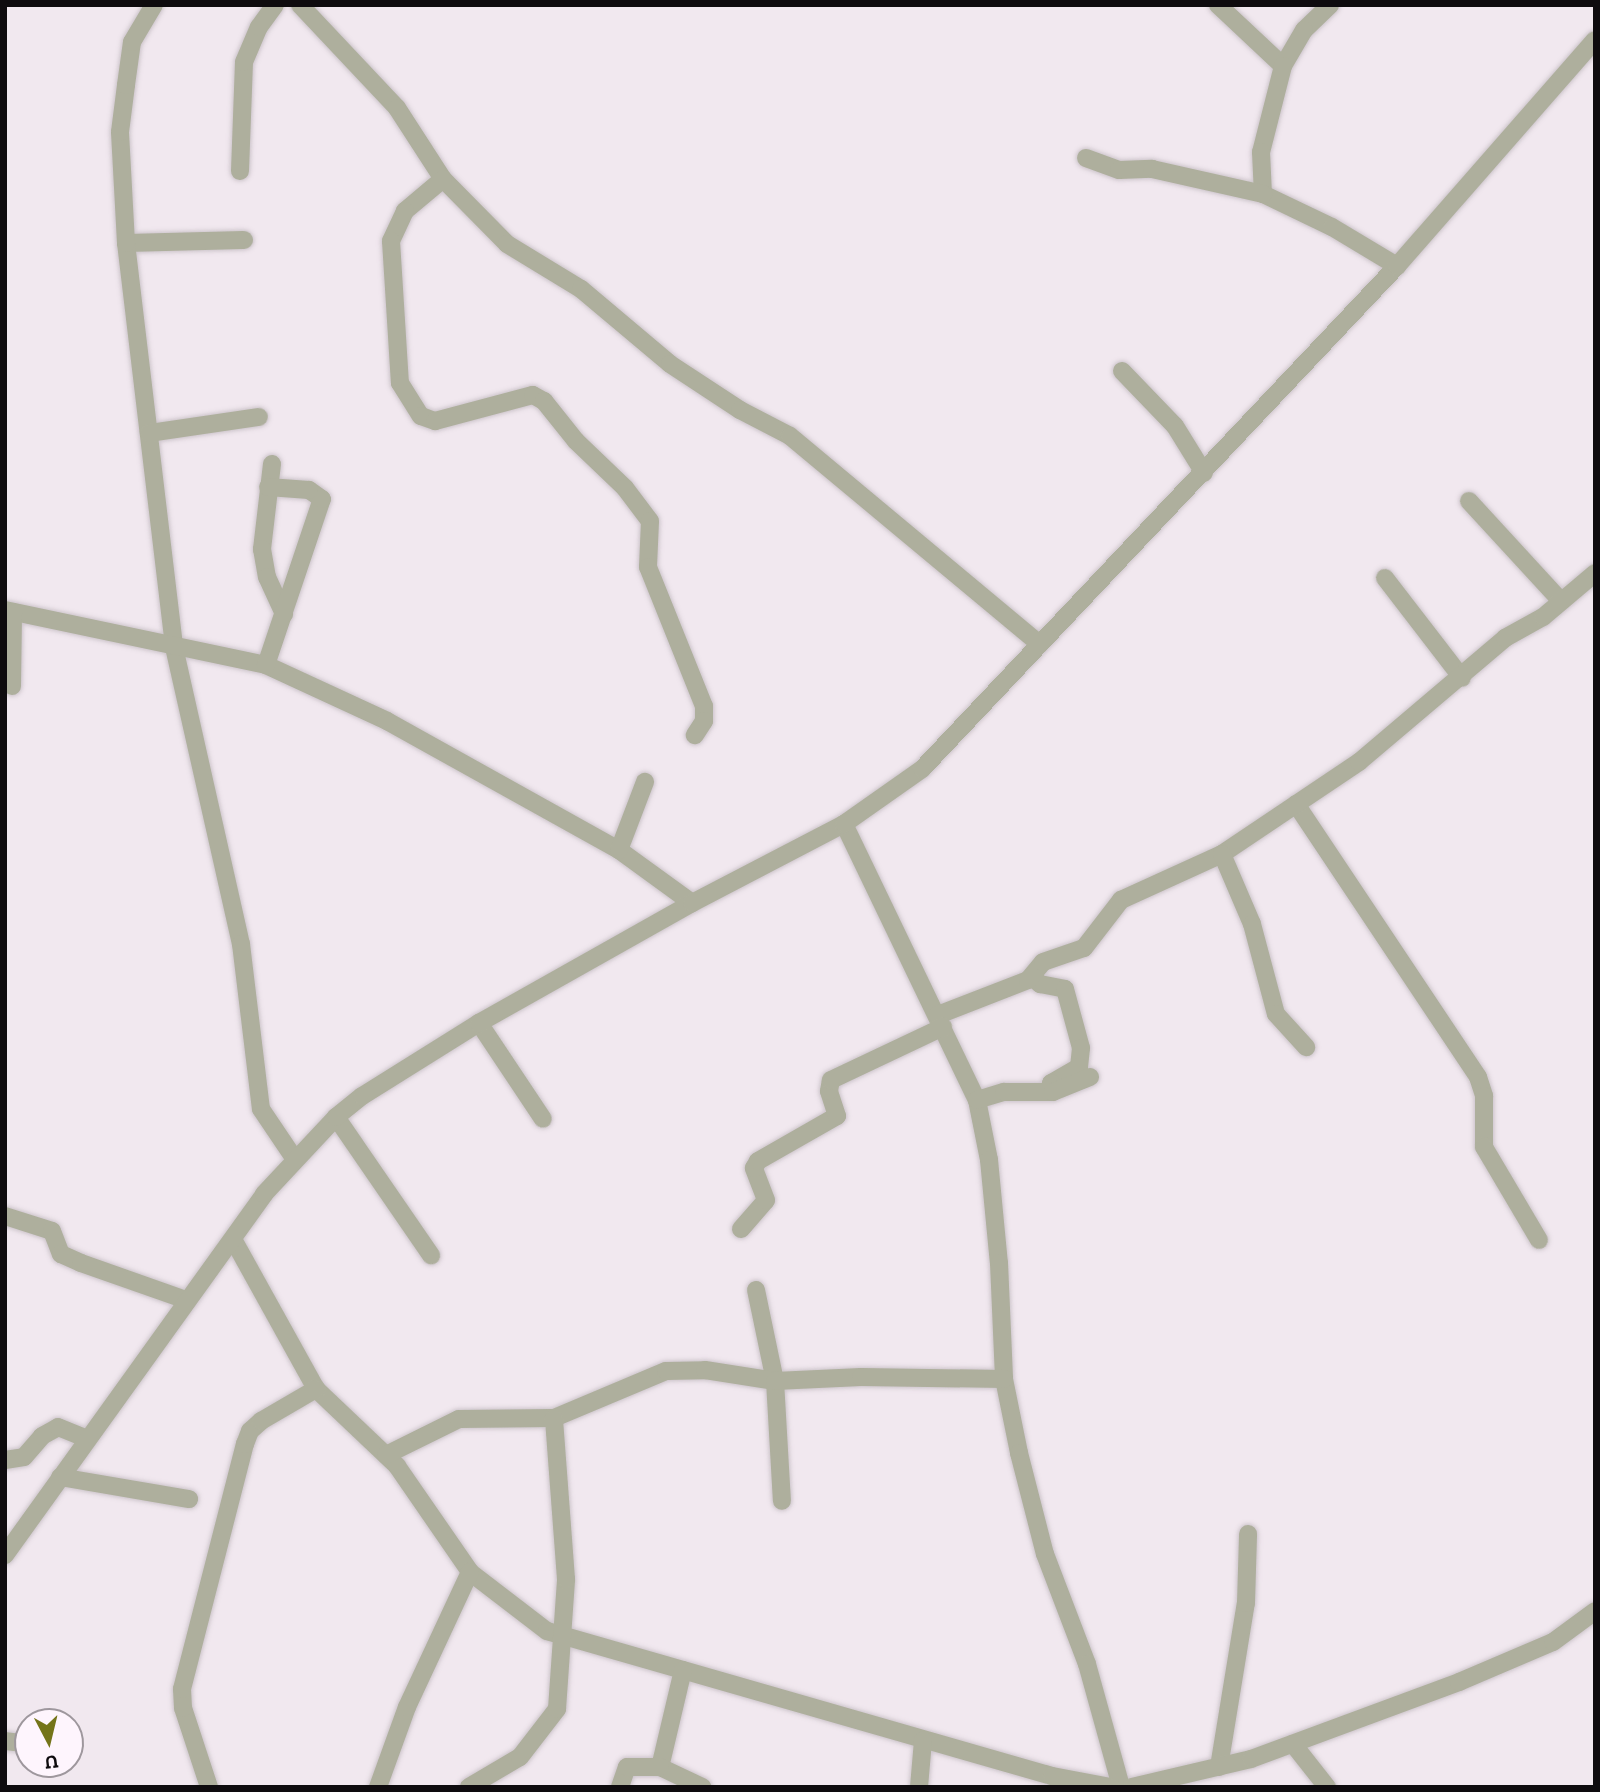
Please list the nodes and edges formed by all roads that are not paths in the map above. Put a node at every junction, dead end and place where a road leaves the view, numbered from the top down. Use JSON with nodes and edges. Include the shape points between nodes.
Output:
{"nodes":[{"id":1,"x":154,"y":5,"type":"edge"},
{"id":2,"x":275,"y":5,"type":"edge"},
{"id":3,"x":300,"y":5,"type":"edge"},
{"id":4,"x":1218,"y":5,"type":"edge"},
{"id":5,"x":1330,"y":5,"type":"edge"},
{"id":6,"x":1595,"y":40,"type":"edge"},
{"id":7,"x":1283,"y":66,"type":"junction"},
{"id":8,"x":1086,"y":158,"type":"dead end"},
{"id":9,"x":240,"y":171,"type":"dead end"},
{"id":10,"x":443,"y":179,"type":"junction"},
{"id":11,"x":1263,"y":194,"type":"junction"},
{"id":12,"x":244,"y":240,"type":"dead end"},
{"id":13,"x":126,"y":243,"type":"junction"},
{"id":14,"x":1396,"y":266,"type":"junction"},
{"id":15,"x":1122,"y":371,"type":"dead end"},
{"id":16,"x":259,"y":417,"type":"dead end"},
{"id":17,"x":149,"y":433,"type":"junction"},
{"id":18,"x":272,"y":464,"type":"dead end"},
{"id":19,"x":1205,"y":473,"type":"junction"},
{"id":20,"x":268,"y":487,"type":"junction"},
{"id":21,"x":1469,"y":501,"type":"dead end"},
{"id":22,"x":1595,"y":573,"type":"edge"},
{"id":23,"x":1385,"y":578,"type":"dead end"},
{"id":24,"x":1561,"y":601,"type":"junction"},
{"id":25,"x":9,"y":611,"type":"edge"},
{"id":26,"x":284,"y":614,"type":"junction"},
{"id":27,"x":1040,"y":644,"type":"junction"},
{"id":28,"x":174,"y":647,"type":"junction"},
{"id":29,"x":266,"y":665,"type":"junction"},
{"id":30,"x":1462,"y":678,"type":"junction"},
{"id":31,"x":12,"y":686,"type":"dead end"},
{"id":32,"x":695,"y":735,"type":"dead end"},
{"id":33,"x":645,"y":782,"type":"dead end"},
{"id":34,"x":1296,"y":804,"type":"junction"},
{"id":35,"x":844,"y":824,"type":"junction"},
{"id":36,"x":619,"y":850,"type":"junction"},
{"id":37,"x":1222,"y":854,"type":"junction"},
{"id":38,"x":692,"y":903,"type":"junction"},
{"id":39,"x":1032,"y":977,"type":"junction"},
{"id":40,"x":941,"y":1021,"type":"junction"},
{"id":41,"x":479,"y":1023,"type":"junction"},
{"id":42,"x":1306,"y":1047,"type":"dead end"},
{"id":43,"x":1090,"y":1077,"type":"dead end"},
{"id":44,"x":1052,"y":1092,"type":"junction"},
{"id":45,"x":977,"y":1100,"type":"junction"},
{"id":46,"x":336,"y":1118,"type":"junction"},
{"id":47,"x":543,"y":1119,"type":"dead end"},
{"id":48,"x":294,"y":1158,"type":"junction"},
{"id":49,"x":5,"y":1216,"type":"edge"},
{"id":50,"x":741,"y":1229,"type":"dead end"},
{"id":51,"x":1539,"y":1240,"type":"dead end"},
{"id":52,"x":234,"y":1241,"type":"junction"},
{"id":53,"x":431,"y":1255,"type":"dead end"},
{"id":54,"x":756,"y":1290,"type":"dead end"},
{"id":55,"x":186,"y":1300,"type":"junction"},
{"id":56,"x":1004,"y":1379,"type":"junction"},
{"id":57,"x":775,"y":1381,"type":"junction"},
{"id":58,"x":316,"y":1389,"type":"junction"},
{"id":59,"x":554,"y":1418,"type":"junction"},
{"id":60,"x":88,"y":1439,"type":"junction"},
{"id":61,"x":386,"y":1455,"type":"junction"},
{"id":62,"x":5,"y":1460,"type":"edge"},
{"id":63,"x":60,"y":1477,"type":"junction"},
{"id":64,"x":189,"y":1499,"type":"dead end"},
{"id":65,"x":782,"y":1501,"type":"dead end"},
{"id":66,"x":1248,"y":1534,"type":"dead end"},
{"id":67,"x":5,"y":1555,"type":"edge"},
{"id":68,"x":470,"y":1572,"type":"junction"},
{"id":69,"x":1595,"y":1611,"type":"edge"},
{"id":70,"x":559,"y":1634,"type":"junction"},
{"id":71,"x":682,"y":1670,"type":"junction"},
{"id":72,"x":923,"y":1740,"type":"junction"},
{"id":73,"x":1293,"y":1744,"type":"junction"},
{"id":74,"x":660,"y":1767,"type":"junction"},
{"id":75,"x":1219,"y":1767,"type":"junction"},
{"id":76,"x":1052,"y":1781,"type":"edge"},
{"id":77,"x":209,"y":1787,"type":"edge"},
{"id":78,"x":378,"y":1787,"type":"edge"},
{"id":79,"x":469,"y":1787,"type":"edge"},
{"id":80,"x":620,"y":1787,"type":"edge"},
{"id":81,"x":702,"y":1787,"type":"edge"},
{"id":82,"x":919,"y":1787,"type":"edge"},
{"id":83,"x":1110,"y":1787,"type":"edge"},
{"id":84,"x":1121,"y":1787,"type":"edge"},
{"id":85,"x":1132,"y":1787,"type":"edge"},
{"id":86,"x":1327,"y":1787,"type":"edge"}],
"edges":[{"from":1,"to":13,"type":"street","via":[[132,42],[120,132]]},
{"from":2,"to":9,"type":"street","via":[[259,27],[244,62]]},
{"from":3,"to":10,"type":"street","via":[[397,108]]},
{"from":4,"to":7,"type":"street"},
{"from":5,"to":7,"type":"street","via":[[1304,30]]},
{"from":6,"to":14,"type":"street"},
{"from":7,"to":11,"type":"street","via":[[1261,152]]},
{"from":8,"to":11,"type":"street","via":[[1119,170],[1152,169]]},
{"from":10,"to":27,"type":"street","via":[[507,244],[581,289],[670,364],[790,436]]},
{"from":10,"to":32,"type":"street","via":[[405,211],[391,241],[400,383],[421,416],[435,421],[533,395],[544,401],[576,441],[625,488],[650,521],[648,567],[704,706],[704,721]]},
{"from":11,"to":14,"type":"street","via":[[1332,227]]},
{"from":12,"to":13,"type":"street"},
{"from":13,"to":17,"type":"street"},
{"from":14,"to":19,"type":"street"},
{"from":15,"to":19,"type":"street","via":[[1175,426]]},
{"from":16,"to":17,"type":"street"},
{"from":17,"to":28,"type":"street"},
{"from":18,"to":20,"type":"street"},
{"from":19,"to":27,"type":"street"},
{"from":20,"to":26,"type":"street","via":[[262,527],[264,563]]},
{"from":20,"to":26,"type":"street","via":[[309,490],[322,499]]},
{"from":21,"to":24,"type":"street"},
{"from":22,"to":24,"type":"street"},
{"from":23,"to":30,"type":"street"},
{"from":24,"to":30,"type":"street","via":[[1505,638]]},
{"from":25,"to":28,"type":"street"},
{"from":25,"to":31,"type":"street"},
{"from":26,"to":29,"type":"street"},
{"from":27,"to":35,"type":"street","via":[[922,769]]},
{"from":28,"to":29,"type":"street"},
{"from":28,"to":48,"type":"street","via":[[241,944],[261,1109]]},
{"from":29,"to":36,"type":"street","via":[[387,721]]},
{"from":30,"to":34,"type":"street","via":[[1359,762]]},
{"from":33,"to":36,"type":"street"},
{"from":34,"to":37,"type":"street"},
{"from":34,"to":51,"type":"street","via":[[1478,1077],[1485,1096],[1484,1147]]},
{"from":35,"to":38,"type":"street"},
{"from":35,"to":40,"type":"street","via":[[877,900]]},
{"from":36,"to":38,"type":"street"},
{"from":37,"to":39,"type":"street","via":[[1121,900],[1095,939],[1084,948],[1043,962]]},
{"from":37,"to":42,"type":"street","via":[[1252,924],[1276,1014]]},
{"from":38,"to":41,"type":"street"},
{"from":39,"to":40,"type":"street"},
{"from":39,"to":44,"type":"street","via":[[1040,984],[1065,989],[1081,1048],[1079,1067],[1051,1083]]},
{"from":40,"to":45,"type":"street"},
{"from":40,"to":50,"type":"street","via":[[831,1080],[829,1091],[837,1116],[758,1161],[754,1168],[766,1200]]},
{"from":41,"to":46,"type":"street","via":[[362,1096]]},
{"from":41,"to":47,"type":"street"},
{"from":43,"to":44,"type":"street"},
{"from":44,"to":45,"type":"street","via":[[1004,1092]]},
{"from":45,"to":56,"type":"street","via":[[989,1160],[999,1263]]},
{"from":46,"to":48,"type":"street"},
{"from":46,"to":53,"type":"street"},
{"from":48,"to":52,"type":"street"},
{"from":49,"to":55,"type":"street","via":[[52,1231],[61,1254]]},
{"from":52,"to":55,"type":"street"},
{"from":52,"to":58,"type":"street"},
{"from":54,"to":57,"type":"street"},
{"from":55,"to":60,"type":"street"},
{"from":56,"to":57,"type":"street"},
{"from":56,"to":84,"type":"street","via":[[1045,1554],[1087,1664]]},
{"from":57,"to":59,"type":"street","via":[[705,1370],[666,1371],[635,1380]]},
{"from":57,"to":65,"type":"street"},
{"from":58,"to":61,"type":"street"},
{"from":58,"to":77,"type":"street","via":[[261,1421],[245,1444],[182,1689],[183,1708]]},
{"from":59,"to":61,"type":"street","via":[[466,1416]]},
{"from":59,"to":70,"type":"street","via":[[566,1579]]},
{"from":60,"to":62,"type":"street","via":[[58,1427],[42,1436],[24,1457]]},
{"from":60,"to":63,"type":"street"},
{"from":61,"to":68,"type":"street"},
{"from":63,"to":64,"type":"street"},
{"from":63,"to":67,"type":"street"},
{"from":66,"to":75,"type":"street","via":[[1246,1603]]},
{"from":68,"to":70,"type":"street","via":[[547,1631]]},
{"from":68,"to":78,"type":"street","via":[[407,1707]]},
{"from":69,"to":73,"type":"street","via":[[1553,1642]]},
{"from":70,"to":71,"type":"street"},
{"from":70,"to":79,"type":"street","via":[[557,1709],[520,1757]]},
{"from":71,"to":72,"type":"street"},
{"from":71,"to":74,"type":"street"},
{"from":72,"to":76,"type":"street"},
{"from":72,"to":82,"type":"street"},
{"from":73,"to":75,"type":"street"},
{"from":73,"to":86,"type":"street"},
{"from":74,"to":80,"type":"street","via":[[626,1767]]},
{"from":74,"to":81,"type":"street"},
{"from":75,"to":85,"type":"street"},
{"from":76,"to":83,"type":"street"}]}
